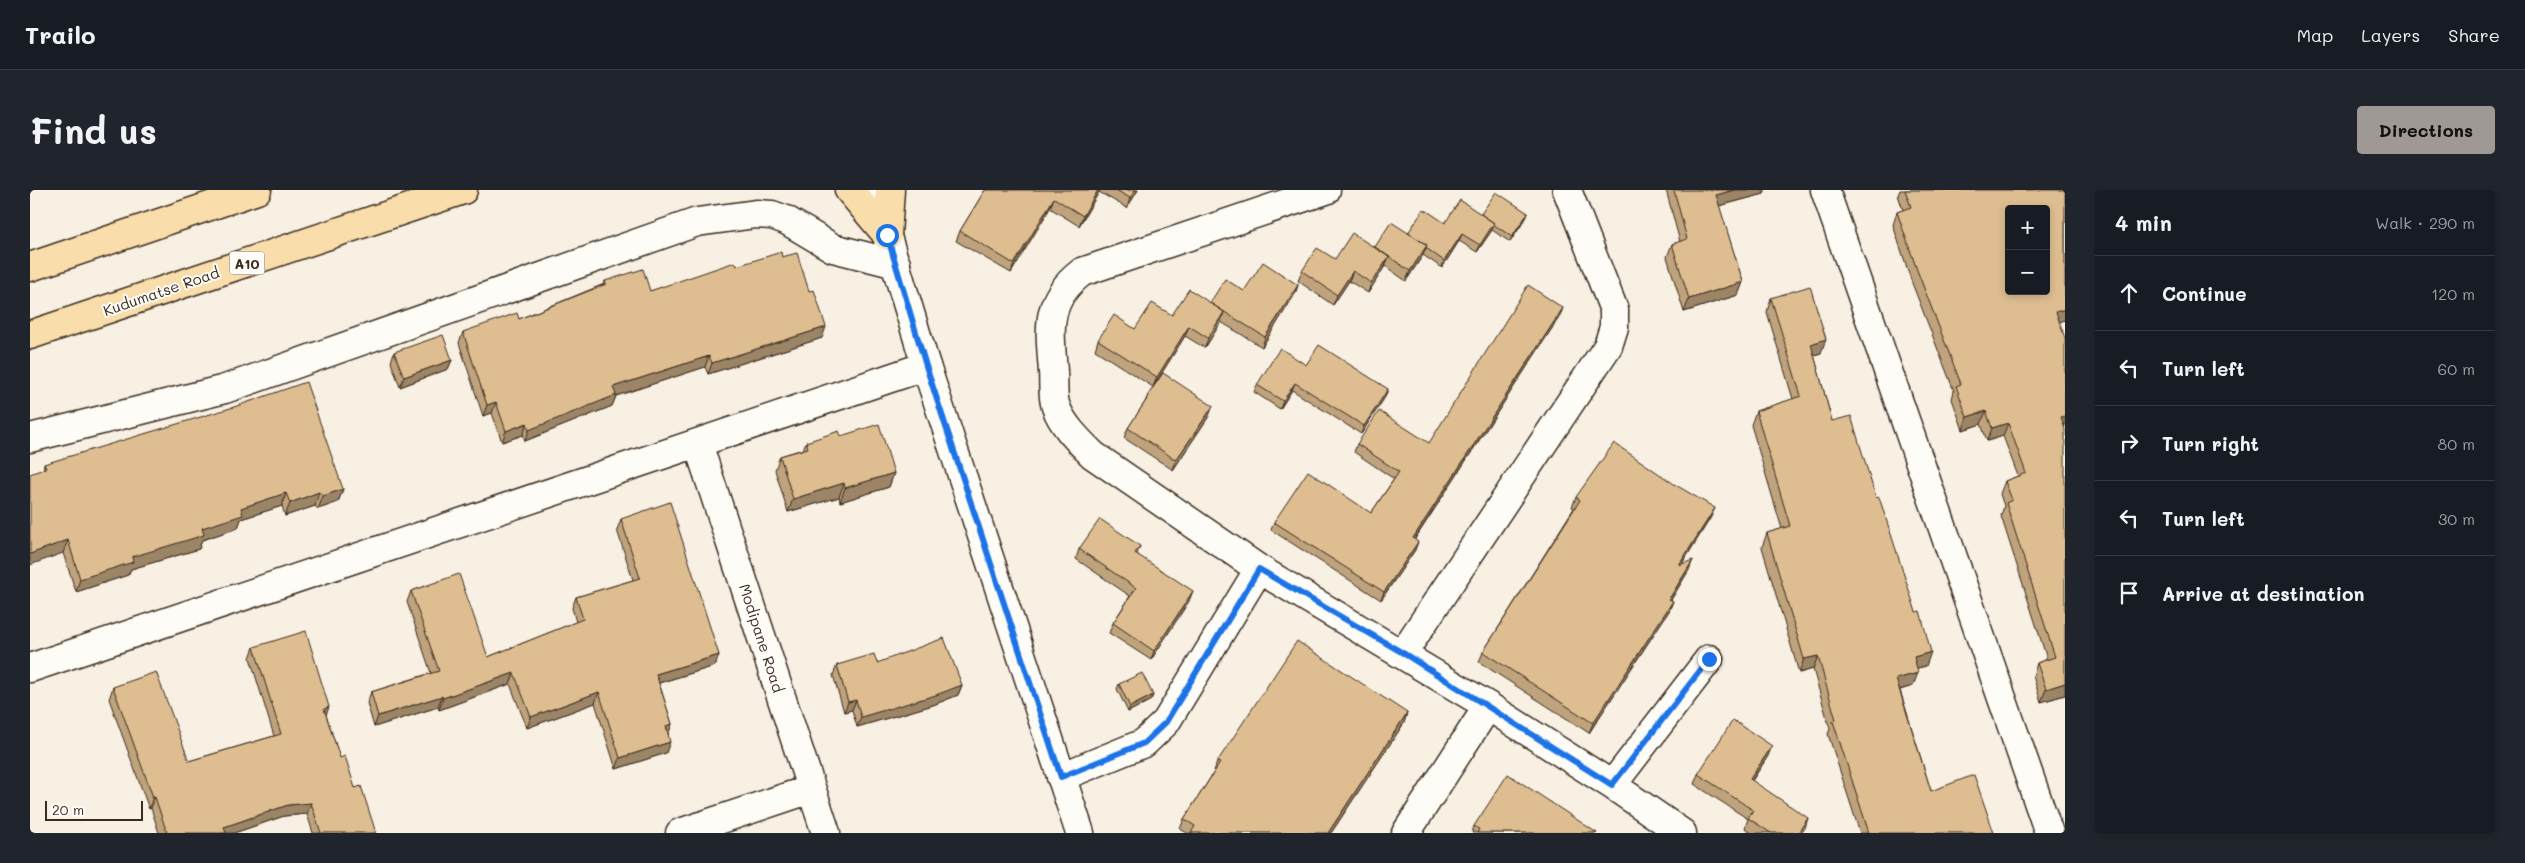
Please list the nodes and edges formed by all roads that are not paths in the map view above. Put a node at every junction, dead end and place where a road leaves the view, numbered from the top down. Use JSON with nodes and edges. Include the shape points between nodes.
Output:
{"nodes":[{"id":1,"x":257,"y":190,"type":"edge"},
{"id":2,"x":463,"y":190,"type":"edge"},
{"id":3,"x":849,"y":190,"type":"edge"},
{"id":4,"x":873,"y":190,"type":"edge"},
{"id":5,"x":890,"y":190,"type":"edge"},
{"id":6,"x":1326,"y":190,"type":"edge"},
{"id":7,"x":1566,"y":190,"type":"edge"},
{"id":8,"x":1825,"y":190,"type":"edge"},
{"id":9,"x":887,"y":235,"type":"junction"},
{"id":10,"x":896,"y":264,"type":"junction"},
{"id":11,"x":30,"y":267,"type":"edge"},
{"id":12,"x":30,"y":335,"type":"edge"},
{"id":13,"x":926,"y":366,"type":"junction"},
{"id":14,"x":30,"y":438,"type":"edge"},
{"id":15,"x":698,"y":444,"type":"junction"},
{"id":16,"x":1259,"y":569,"type":"junction"},
{"id":17,"x":1403,"y":653,"type":"junction"},
{"id":18,"x":1709,"y":659,"type":"dead end"},
{"id":19,"x":30,"y":668,"type":"edge"},
{"id":20,"x":1488,"y":706,"type":"junction"},
{"id":21,"x":1061,"y":777,"type":"junction"},
{"id":22,"x":1612,"y":785,"type":"junction"},
{"id":23,"x":811,"y":789,"type":"junction"},
{"id":24,"x":680,"y":833,"type":"edge"},
{"id":25,"x":826,"y":833,"type":"edge"},
{"id":26,"x":1080,"y":833,"type":"edge"},
{"id":27,"x":1406,"y":833,"type":"edge"},
{"id":28,"x":1682,"y":833,"type":"edge"},
{"id":29,"x":2049,"y":833,"type":"edge"}],
"edges":[{"from":1,"to":11,"type":"main road"},
{"from":2,"to":12,"type":"main road","name":"Kudumatse Road","number":"A10"},
{"from":3,"to":9,"type":"main road"},
{"from":4,"to":9,"type":"street"},
{"from":5,"to":9,"type":"main road"},
{"from":6,"to":16,"type":"street","via":[[1082,272],[1068,283],[1056,303],[1050,323],[1055,406],[1073,435],[1093,455]]},
{"from":7,"to":17,"type":"street","via":[[1614,310],[1614,327],[1608,346]]},
{"from":8,"to":29,"type":"street"},
{"from":9,"to":10,"type":"street"},
{"from":10,"to":13,"type":"street"},
{"from":10,"to":14,"type":"street","via":[[833,248],[772,215],[697,222],[225,389]]},
{"from":13,"to":15,"type":"street"},
{"from":13,"to":21,"type":"street"},
{"from":15,"to":19,"type":"street"},
{"from":15,"to":23,"type":"street","name":"Modipane Road"},
{"from":16,"to":17,"type":"street"},
{"from":16,"to":21,"type":"street","via":[[1166,722],[1155,734],[1144,743]]},
{"from":17,"to":20,"type":"street"},
{"from":18,"to":22,"type":"street"},
{"from":20,"to":22,"type":"street"},
{"from":20,"to":27,"type":"street"},
{"from":21,"to":26,"type":"street"},
{"from":22,"to":28,"type":"street"},
{"from":23,"to":24,"type":"street"},
{"from":23,"to":25,"type":"street","name":"Modipane Road"}]}
